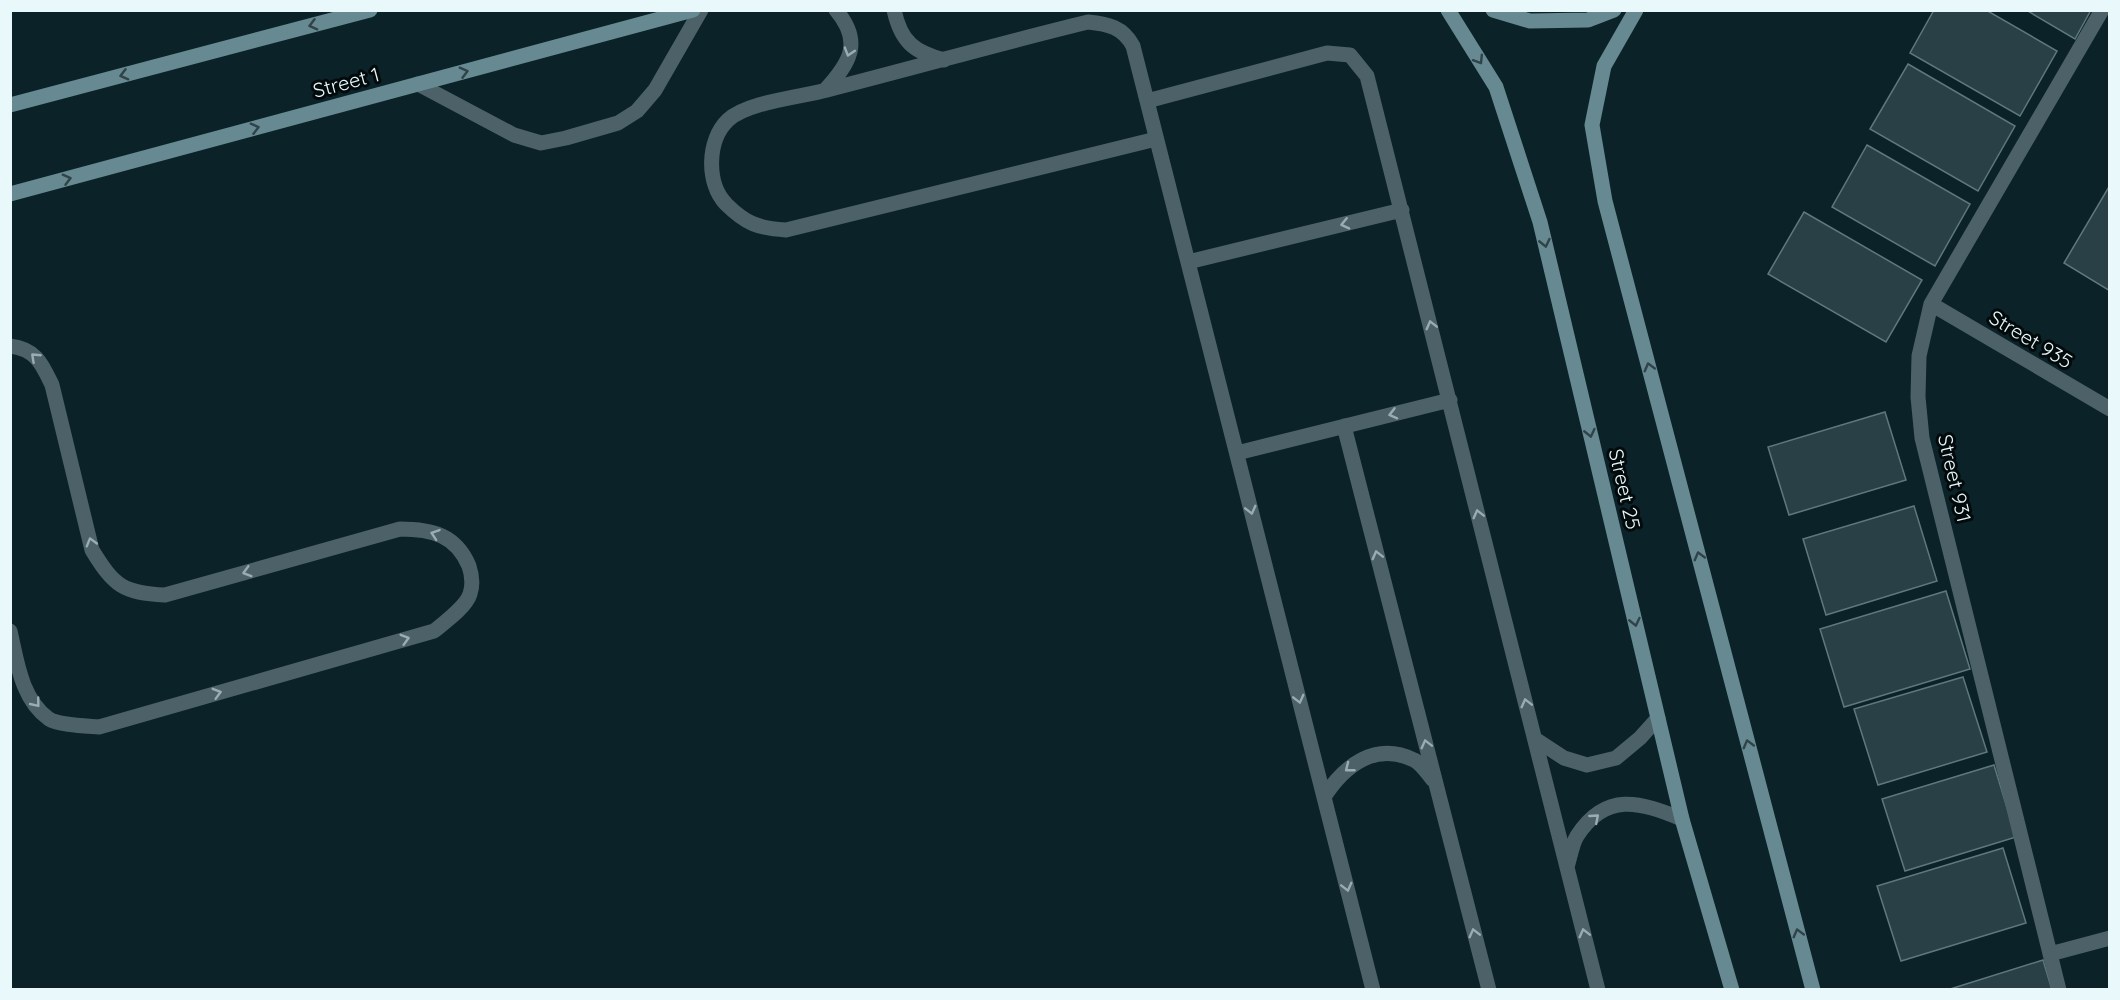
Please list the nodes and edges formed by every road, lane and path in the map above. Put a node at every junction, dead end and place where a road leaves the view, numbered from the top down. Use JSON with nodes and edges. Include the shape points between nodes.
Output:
{"nodes":[{"id":1,"x":369,"y":10,"type":"edge"},
{"id":2,"x":693,"y":10,"type":"edge"},
{"id":3,"x":701,"y":10,"type":"edge"},
{"id":4,"x":836,"y":10,"type":"edge"},
{"id":5,"x":894,"y":10,"type":"edge"},
{"id":6,"x":1449,"y":10,"type":"edge"},
{"id":7,"x":1493,"y":10,"type":"edge"},
{"id":8,"x":1614,"y":10,"type":"edge"},
{"id":9,"x":1636,"y":10,"type":"edge"},
{"id":10,"x":2102,"y":10,"type":"edge"},
{"id":11,"x":944,"y":60,"type":"junction"},
{"id":12,"x":418,"y":84,"type":"junction"},
{"id":13,"x":825,"y":91,"type":"junction"},
{"id":14,"x":1147,"y":102,"type":"junction"},
{"id":15,"x":10,"y":105,"type":"edge"},
{"id":16,"x":1156,"y":139,"type":"junction"},
{"id":17,"x":10,"y":194,"type":"edge"},
{"id":18,"x":1402,"y":210,"type":"junction"},
{"id":19,"x":1188,"y":262,"type":"junction"},
{"id":20,"x":1931,"y":304,"type":"junction"},
{"id":21,"x":10,"y":346,"type":"edge"},
{"id":22,"x":1450,"y":400,"type":"junction"},
{"id":23,"x":2109,"y":409,"type":"edge"},
{"id":24,"x":1344,"y":426,"type":"junction"},
{"id":25,"x":1237,"y":453,"type":"junction"},
{"id":26,"x":10,"y":631,"type":"edge"},
{"id":27,"x":13,"y":649,"type":"edge"},
{"id":28,"x":1658,"y":718,"type":"junction"},
{"id":29,"x":1535,"y":739,"type":"junction"},
{"id":30,"x":1436,"y":782,"type":"junction"},
{"id":31,"x":1324,"y":797,"type":"junction"},
{"id":32,"x":1682,"y":819,"type":"junction"},
{"id":33,"x":1567,"y":867,"type":"junction"},
{"id":34,"x":2109,"y":938,"type":"edge"},
{"id":35,"x":2050,"y":954,"type":"junction"},
{"id":36,"x":1373,"y":990,"type":"edge"},
{"id":37,"x":1489,"y":990,"type":"edge"},
{"id":38,"x":1598,"y":990,"type":"edge"},
{"id":39,"x":1732,"y":990,"type":"edge"},
{"id":40,"x":1813,"y":990,"type":"edge"},
{"id":41,"x":2060,"y":990,"type":"edge"}],
"edges":[{"from":1,"to":15,"type":"street","one_way":true},
{"from":12,"to":2,"type":"street","name":"Street 1","one_way":true},
{"from":3,"to":12,"type":"street","via":[[655,90],[637,111],[618,123],[567,138],[541,143],[514,135]]},
{"from":4,"to":13,"type":"street","one_way":true,"via":[[852,41],[839,75]]},
{"from":5,"to":11,"type":"street","via":[[897,26],[908,42],[924,55]]},
{"from":6,"to":28,"type":"street","name":"Street 25","one_way":true,"via":[[1496,87],[1540,222]]},
{"from":7,"to":8,"type":"street","via":[[1530,21],[1588,20]]},
{"from":40,"to":9,"type":"street","one_way":true,"via":[[1605,201],[1592,124],[1604,66]]},
{"from":10,"to":20,"type":"street","name":"Street 931"},
{"from":11,"to":13,"type":"street"},
{"from":11,"to":14,"type":"street","via":[[1088,22],[1102,23],[1126,34],[1133,46]]},
{"from":17,"to":12,"type":"street","name":"Street 1","one_way":true},
{"from":13,"to":16,"type":"street","via":[[750,107],[728,120],[717,137],[711,158],[720,198],[741,219],[763,229],[786,230]]},
{"from":14,"to":16,"type":"street"},
{"from":14,"to":18,"type":"street","via":[[1310,57],[1350,54],[1367,76]]},
{"from":16,"to":19,"type":"street"},
{"from":18,"to":19,"type":"street","one_way":true},
{"from":22,"to":18,"type":"street","one_way":true},
{"from":19,"to":25,"type":"street"},
{"from":20,"to":23,"type":"street","name":"Street 935"},
{"from":20,"to":35,"type":"street","name":"Street 931","via":[[1919,356],[1922,438]]},
{"from":27,"to":21,"type":"street","one_way":true,"via":[[24,686],[50,720],[99,727],[434,631],[470,595],[472,575],[463,553],[445,537],[422,529],[400,529],[165,595],[124,589],[105,572],[92,550],[52,385],[41,362],[24,348]]},
{"from":22,"to":24,"type":"street","one_way":true},
{"from":29,"to":22,"type":"street","one_way":true},
{"from":24,"to":25,"type":"street"},
{"from":30,"to":24,"type":"street","one_way":true},
{"from":25,"to":31,"type":"street","one_way":true},
{"from":26,"to":27,"type":"street"},
{"from":28,"to":29,"type":"street","via":[[1616,758],[1587,765],[1564,758]]},
{"from":28,"to":32,"type":"street","name":"Street 25"},
{"from":29,"to":33,"type":"street"},
{"from":30,"to":31,"type":"street","one_way":true,"via":[[1416,760],[1396,754],[1374,754],[1336,779]]},
{"from":37,"to":30,"type":"street","one_way":true},
{"from":31,"to":36,"type":"street","one_way":true},
{"from":33,"to":32,"type":"street","one_way":true,"via":[[1576,837],[1612,805],[1639,804]]},
{"from":32,"to":39,"type":"street","name":"Street 25"},
{"from":38,"to":33,"type":"street","one_way":true},
{"from":34,"to":35,"type":"street"},
{"from":35,"to":41,"type":"street","name":"Street 931"}]}
